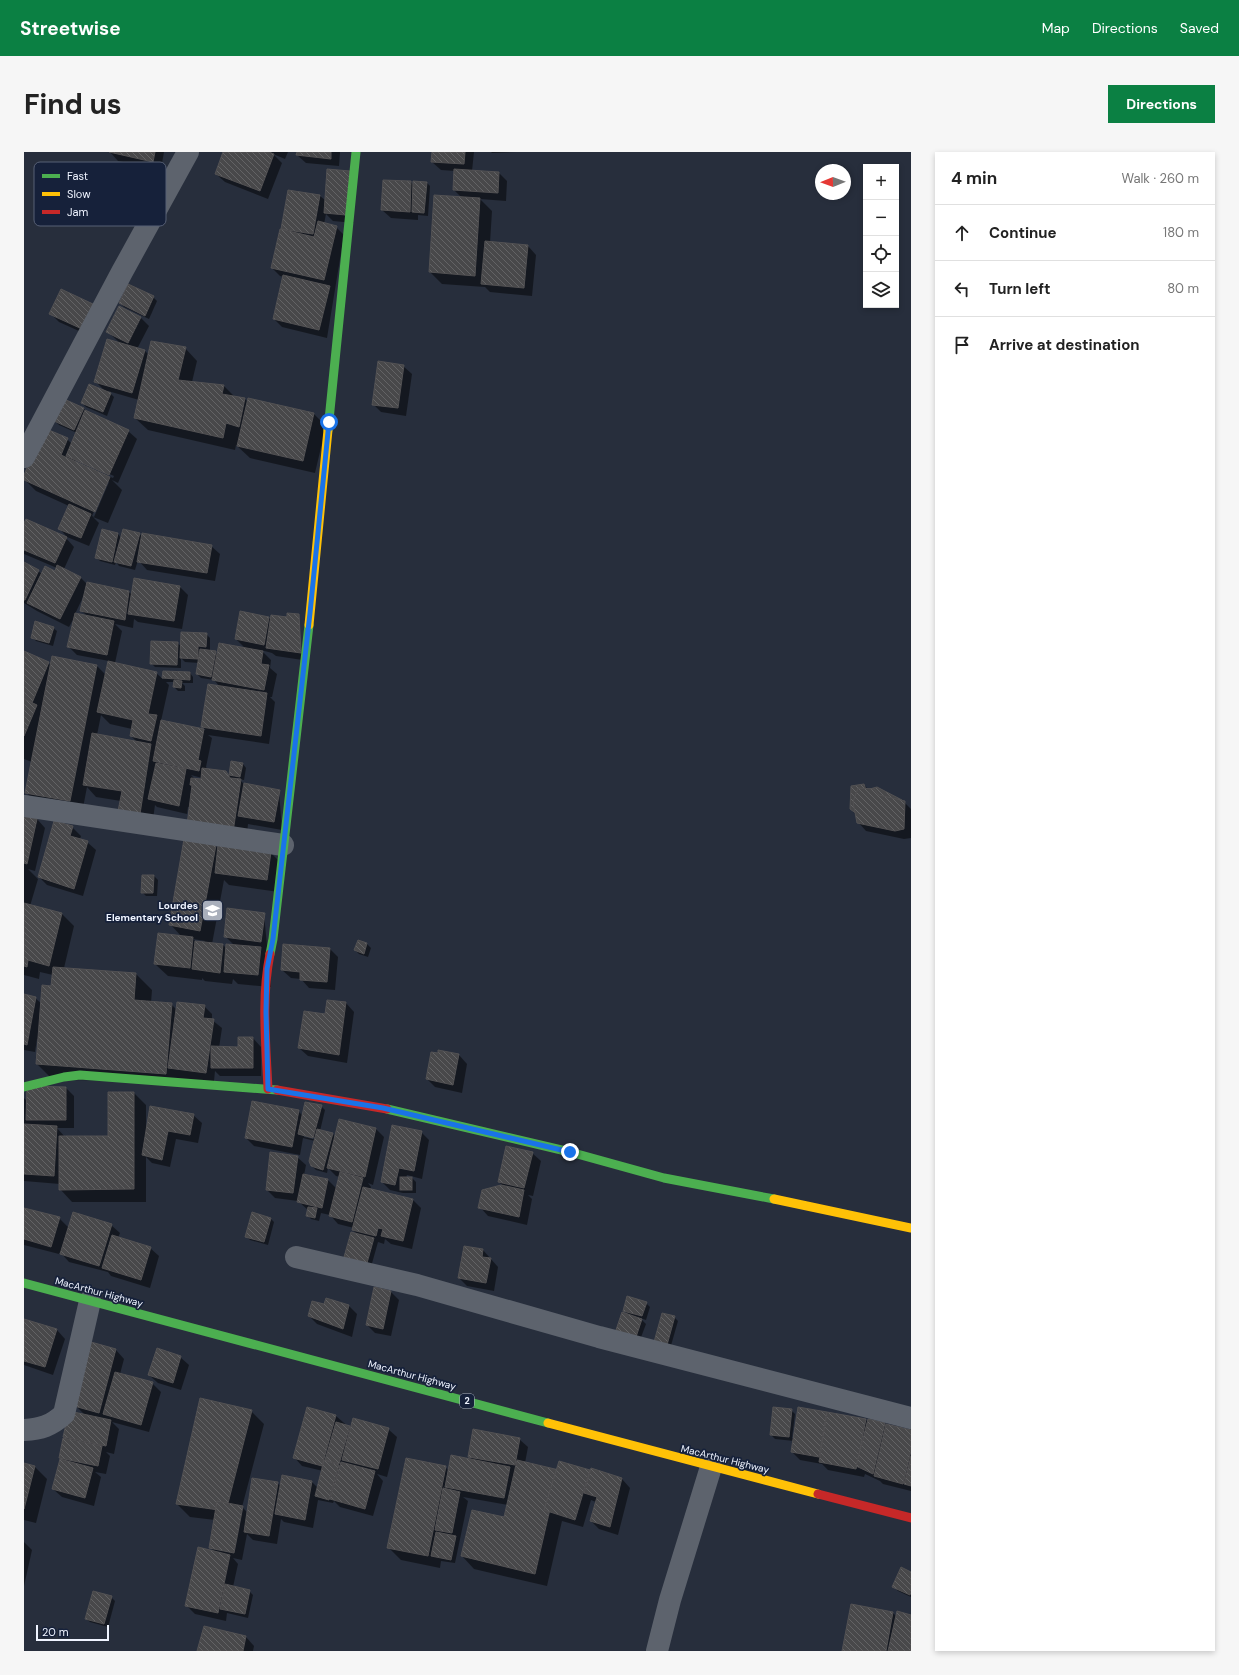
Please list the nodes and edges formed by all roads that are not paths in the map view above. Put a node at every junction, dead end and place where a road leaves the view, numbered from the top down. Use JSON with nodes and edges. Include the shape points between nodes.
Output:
{"nodes":[{"id":1,"x":188,"y":152,"type":"edge"},
{"id":2,"x":356,"y":152,"type":"edge"},
{"id":3,"x":166,"y":192,"type":"edge"},
{"id":4,"x":147,"y":226,"type":"edge"},
{"id":5,"x":24,"y":457,"type":"edge"},
{"id":6,"x":24,"y":806,"type":"edge"},
{"id":7,"x":283,"y":846,"type":"junction"},
{"id":8,"x":24,"y":1087,"type":"edge"},
{"id":9,"x":268,"y":1089,"type":"junction"},
{"id":10,"x":911,"y":1228,"type":"edge"},
{"id":11,"x":296,"y":1256,"type":"dead end"},
{"id":12,"x":24,"y":1283,"type":"edge"},
{"id":13,"x":90,"y":1301,"type":"junction"},
{"id":14,"x":911,"y":1418,"type":"edge"},
{"id":15,"x":24,"y":1430,"type":"edge"},
{"id":16,"x":711,"y":1467,"type":"junction"},
{"id":17,"x":911,"y":1518,"type":"edge"},
{"id":18,"x":657,"y":1651,"type":"edge"}],
"edges":[{"from":1,"to":3,"type":"street"},
{"from":2,"to":7,"type":"main road","via":[[310,613]]},
{"from":4,"to":5,"type":"street"},
{"from":6,"to":7,"type":"street"},
{"from":7,"to":9,"type":"main road","via":[[273,939],[267,969]]},
{"from":8,"to":9,"type":"main road","via":[[80,1075]]},
{"from":9,"to":10,"type":"main road","via":[[383,1108],[570,1152],[664,1178]]},
{"from":11,"to":14,"type":"street","via":[[417,1285],[599,1337]]},
{"from":12,"to":13,"type":"main road","name":"MacArthur Highway","number":"2"},
{"from":13,"to":15,"type":"street","via":[[64,1414],[40,1429]]},
{"from":13,"to":16,"type":"main road","name":"MacArthur Highway","number":"2"},
{"from":16,"to":17,"type":"main road","name":"MacArthur Highway","number":"2"},
{"from":16,"to":18,"type":"street"}]}
